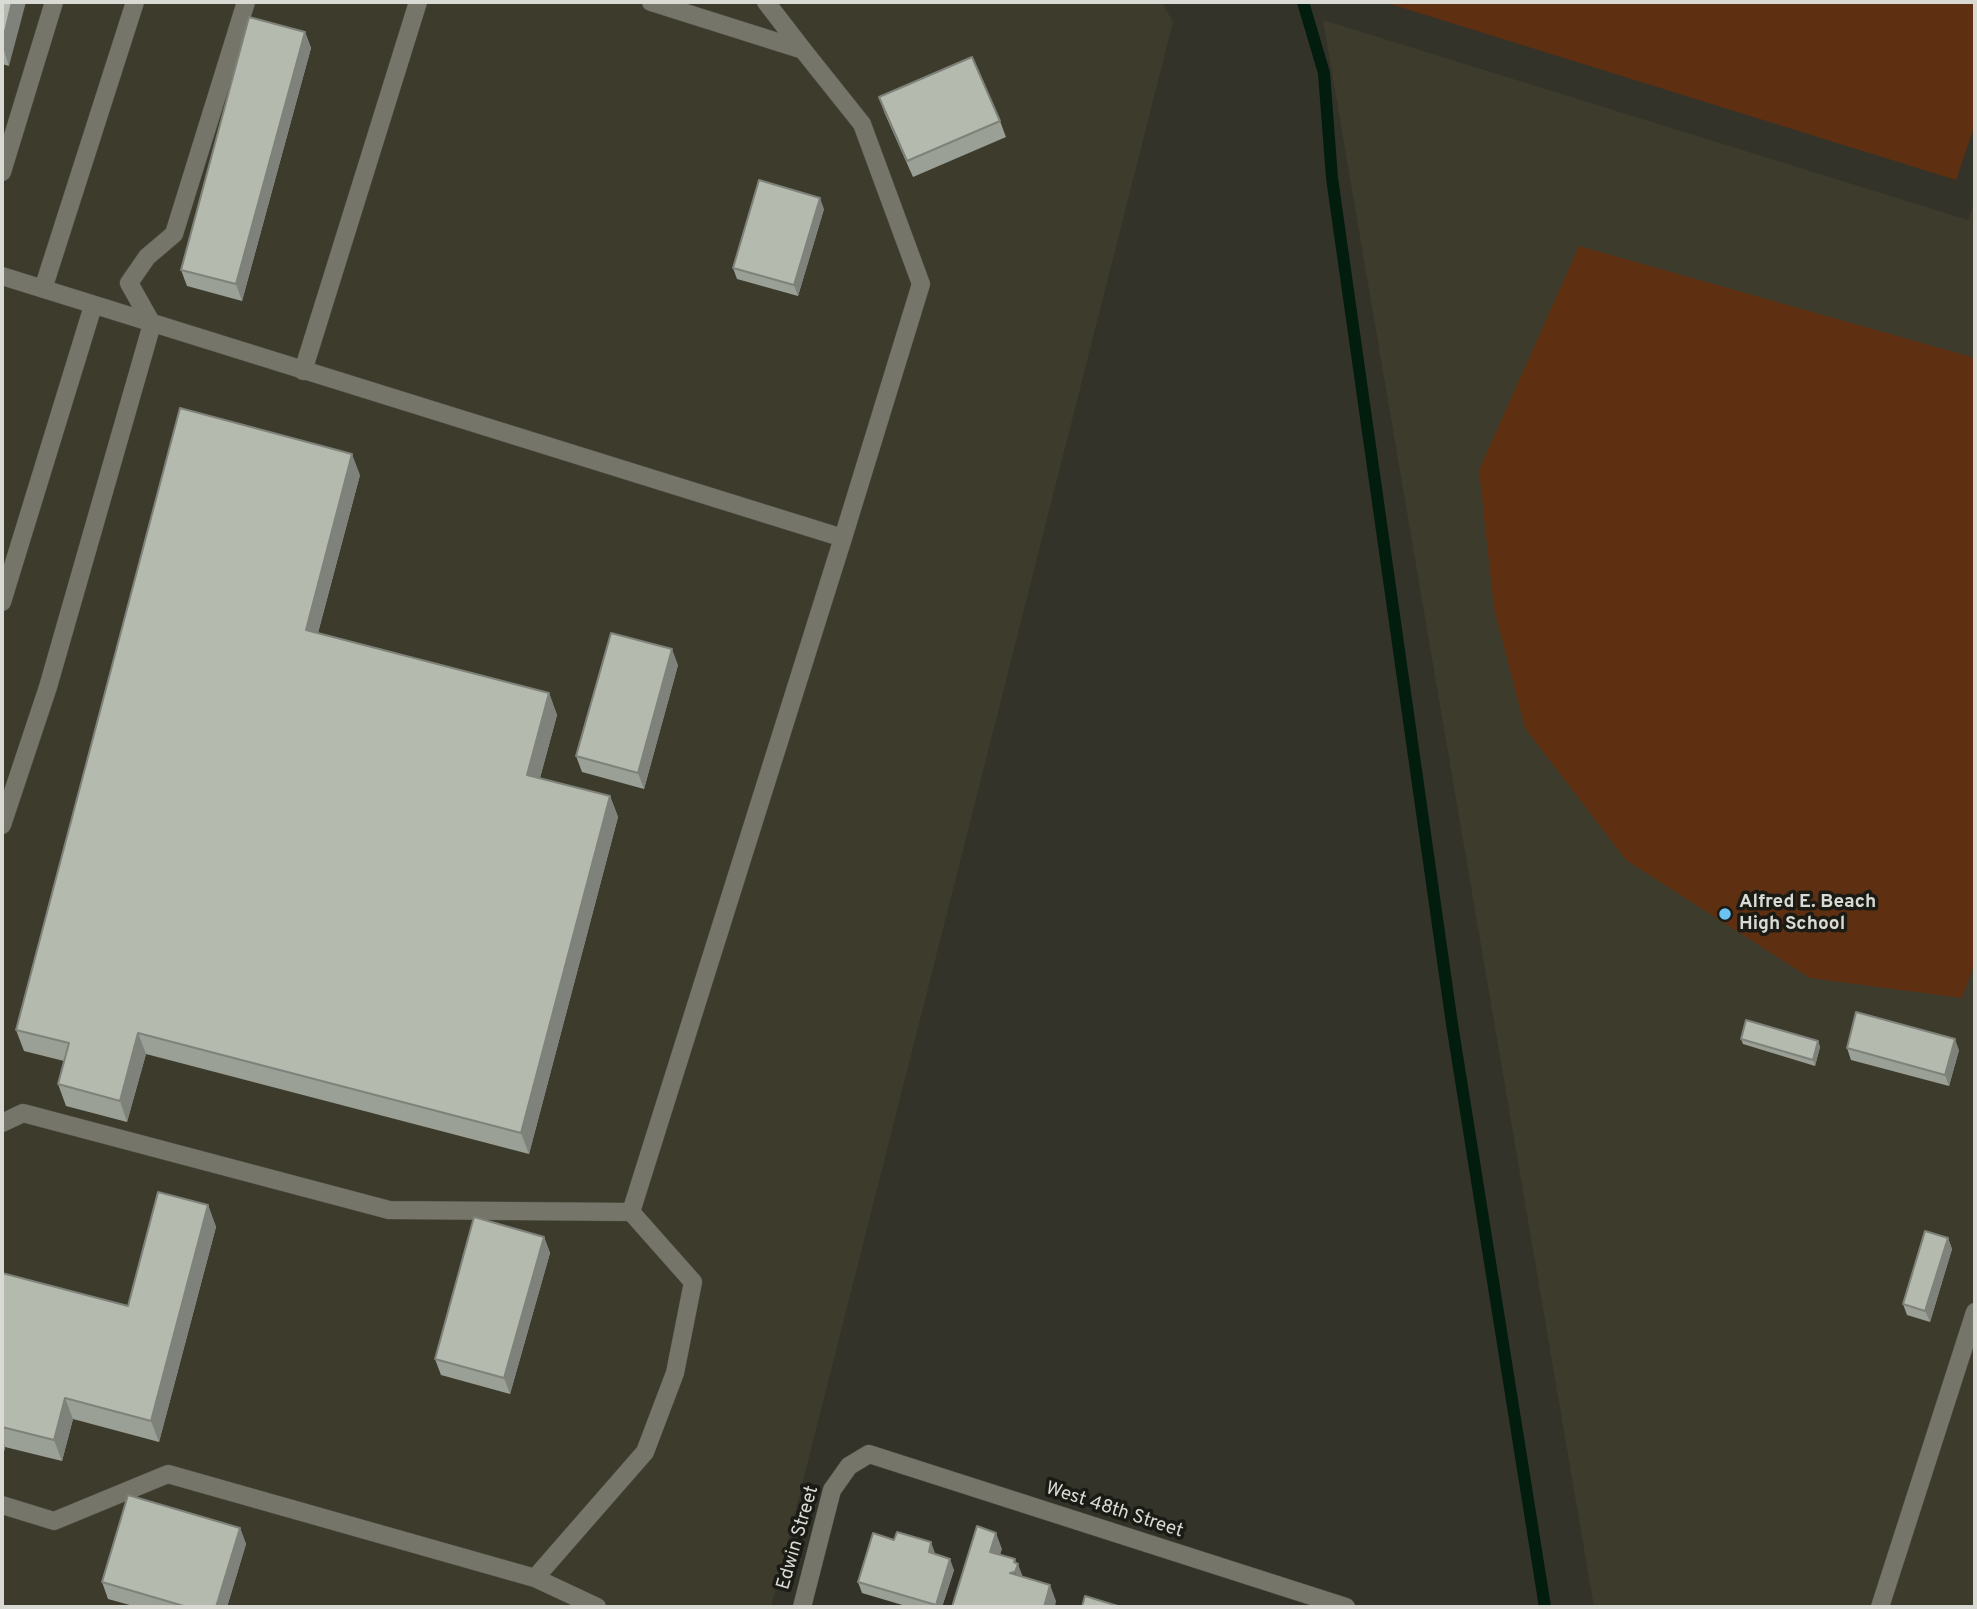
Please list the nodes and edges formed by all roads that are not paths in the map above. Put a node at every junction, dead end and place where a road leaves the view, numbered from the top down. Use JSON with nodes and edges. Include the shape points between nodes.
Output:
{"nodes":[{"id":1,"x":54,"y":2,"type":"edge"},
{"id":2,"x":135,"y":2,"type":"edge"},
{"id":3,"x":246,"y":2,"type":"edge"},
{"id":4,"x":418,"y":2,"type":"edge"},
{"id":5,"x":650,"y":2,"type":"edge"},
{"id":6,"x":766,"y":2,"type":"edge"},
{"id":7,"x":803,"y":50,"type":"junction"},
{"id":8,"x":2,"y":172,"type":"edge"},
{"id":9,"x":2,"y":276,"type":"edge"},
{"id":10,"x":43,"y":289,"type":"junction"},
{"id":11,"x":93,"y":306,"type":"junction"},
{"id":12,"x":152,"y":324,"type":"junction"},
{"id":13,"x":303,"y":372,"type":"junction"},
{"id":14,"x":843,"y":538,"type":"junction"},
{"id":15,"x":2,"y":602,"type":"edge"},
{"id":16,"x":2,"y":825,"type":"edge"},
{"id":17,"x":2,"y":1124,"type":"edge"},
{"id":18,"x":631,"y":1212,"type":"junction"},
{"id":19,"x":1975,"y":1312,"type":"edge"},
{"id":20,"x":869,"y":1454,"type":"joint"},
{"id":21,"x":2,"y":1505,"type":"edge"},
{"id":22,"x":535,"y":1578,"type":"junction"},
{"id":23,"x":597,"y":1607,"type":"edge"},
{"id":24,"x":802,"y":1607,"type":"edge"},
{"id":25,"x":1346,"y":1607,"type":"edge"},
{"id":26,"x":1880,"y":1607,"type":"edge"}],
"edges":[{"from":1,"to":8,"type":"street"},
{"from":2,"to":10,"type":"street"},
{"from":3,"to":12,"type":"street","via":[[174,234],[147,257],[129,283]]},
{"from":4,"to":13,"type":"street"},
{"from":5,"to":7,"type":"street"},
{"from":6,"to":7,"type":"street"},
{"from":7,"to":14,"type":"street","via":[[862,124],[921,284]]},
{"from":9,"to":10,"type":"street"},
{"from":10,"to":11,"type":"street"},
{"from":11,"to":12,"type":"street"},
{"from":11,"to":15,"type":"street"},
{"from":12,"to":13,"type":"street"},
{"from":12,"to":16,"type":"street","via":[[48,687]]},
{"from":13,"to":14,"type":"street"},
{"from":14,"to":18,"type":"street"},
{"from":17,"to":18,"type":"street","via":[[23,1112],[389,1210]]},
{"from":18,"to":22,"type":"street","via":[[693,1282],[675,1373],[645,1452]]},
{"from":19,"to":26,"type":"street"},
{"from":20,"to":24,"type":"street","name":"Edwin Street","via":[[849,1466],[832,1490]]},
{"from":20,"to":25,"type":"street","name":"West 48th Street"},
{"from":21,"to":22,"type":"street","via":[[54,1521],[168,1474]]},
{"from":22,"to":23,"type":"street"}]}
